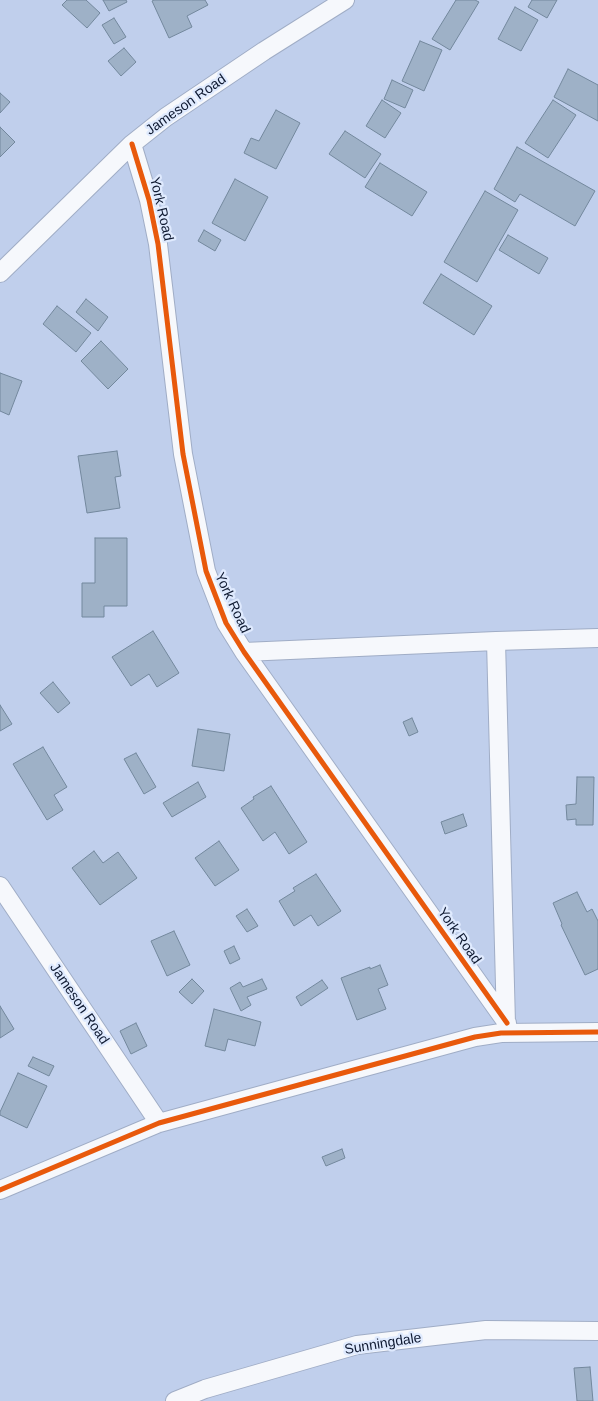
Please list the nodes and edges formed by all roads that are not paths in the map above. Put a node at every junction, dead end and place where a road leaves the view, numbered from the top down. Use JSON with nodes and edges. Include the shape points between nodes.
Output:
{"nodes":[{"id":1,"x":344,"y":0,"type":"edge"},
{"id":2,"x":132,"y":144,"type":"junction"},
{"id":3,"x":0,"y":273,"type":"edge"},
{"id":4,"x":598,"y":638,"type":"edge"},
{"id":5,"x":496,"y":641,"type":"junction"},
{"id":6,"x":244,"y":652,"type":"junction"},
{"id":7,"x":0,"y":886,"type":"edge"},
{"id":8,"x":504,"y":1028,"type":"junction"},
{"id":9,"x":598,"y":1032,"type":"edge"},
{"id":10,"x":158,"y":1123,"type":"junction"},
{"id":11,"x":0,"y":1190,"type":"edge"},
{"id":12,"x":598,"y":1331,"type":"edge"},
{"id":13,"x":175,"y":1401,"type":"edge"}],
"edges":[{"from":1,"to":2,"type":"street","name":"Jameson Road","via":[[166,117]]},
{"from":2,"to":3,"type":"street","name":"Jameson Road"},
{"from":2,"to":6,"type":"street","name":"York Road","via":[[158,244],[183,454],[206,571],[226,622]]},
{"from":4,"to":5,"type":"street"},
{"from":5,"to":6,"type":"street"},
{"from":5,"to":8,"type":"street"},
{"from":6,"to":8,"type":"street","name":"York Road"},
{"from":7,"to":10,"type":"street","name":"Jameson Road"},
{"from":8,"to":9,"type":"street"},
{"from":8,"to":10,"type":"street"},
{"from":10,"to":11,"type":"street"},
{"from":12,"to":13,"type":"street","name":"Sunningdale","via":[[486,1330],[357,1346],[205,1389]]}]}
